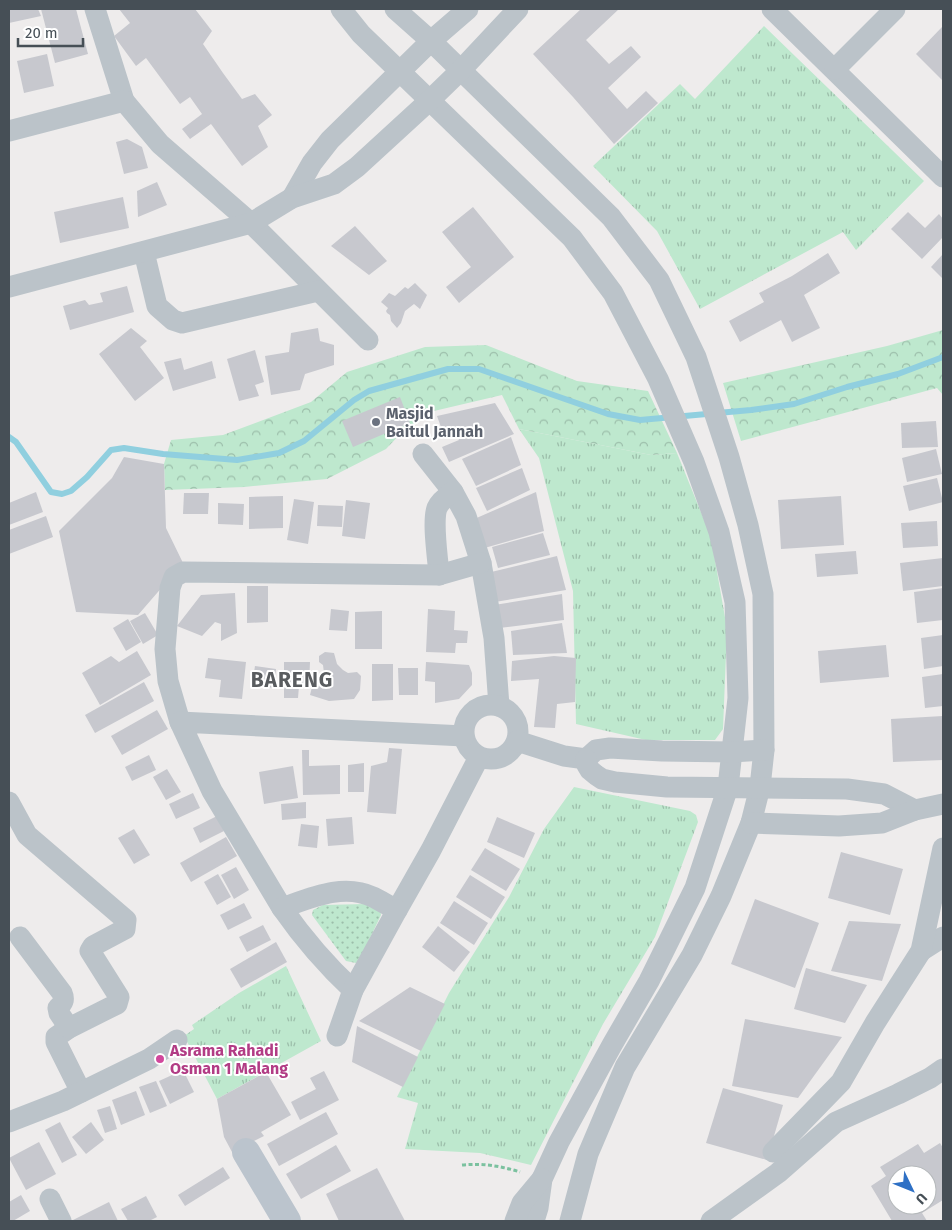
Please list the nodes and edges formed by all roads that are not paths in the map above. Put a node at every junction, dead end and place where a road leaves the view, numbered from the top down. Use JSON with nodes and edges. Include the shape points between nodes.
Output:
{"nodes":[{"id":1,"x":95,"y":9,"type":"edge"},
{"id":2,"x":341,"y":9,"type":"edge"},
{"id":3,"x":395,"y":9,"type":"edge"},
{"id":4,"x":468,"y":9,"type":"edge"},
{"id":5,"x":518,"y":9,"type":"edge"},
{"id":6,"x":772,"y":9,"type":"edge"},
{"id":7,"x":895,"y":9,"type":"edge"},
{"id":8,"x":431,"y":41,"type":"junction"},
{"id":9,"x":834,"y":69,"type":"junction"},
{"id":10,"x":460,"y":70,"type":"junction"},
{"id":11,"x":400,"y":72,"type":"junction"},
{"id":12,"x":429,"y":100,"type":"junction"},
{"id":13,"x":124,"y":101,"type":"junction"},
{"id":14,"x":9,"y":131,"type":"edge"},
{"id":15,"x":943,"y":177,"type":"edge"},
{"id":16,"x":292,"y":198,"type":"junction"},
{"id":17,"x":250,"y":223,"type":"junction"},
{"id":18,"x":144,"y":252,"type":"junction"},
{"id":19,"x":9,"y":287,"type":"edge"},
{"id":20,"x":318,"y":291,"type":"junction"},
{"id":21,"x":368,"y":340,"type":"dead end"},
{"id":22,"x":423,"y":454,"type":"dead end"},
{"id":23,"x":453,"y":492,"type":"junction"},
{"id":24,"x":481,"y":563,"type":"junction"},
{"id":25,"x":439,"y":575,"type":"junction"},
{"id":26,"x":499,"y":706,"type":"junction"},
{"id":27,"x":180,"y":722,"type":"junction"},
{"id":28,"x":464,"y":736,"type":"junction"},
{"id":29,"x":517,"y":741,"type":"junction"},
{"id":30,"x":764,"y":750,"type":"junction"},
{"id":31,"x":732,"y":752,"type":"junction"},
{"id":32,"x":479,"y":758,"type":"junction"},
{"id":33,"x":586,"y":759,"type":"junction"},
{"id":34,"x":728,"y":787,"type":"junction"},
{"id":35,"x":760,"y":787,"type":"junction"},
{"id":36,"x":9,"y":802,"type":"edge"},
{"id":37,"x":943,"y":804,"type":"edge"},
{"id":38,"x":915,"y":810,"type":"junction"},
{"id":39,"x":751,"y":823,"type":"junction"},
{"id":40,"x":943,"y":848,"type":"edge"},
{"id":41,"x":282,"y":908,"type":"junction"},
{"id":42,"x":397,"y":910,"type":"junction"},
{"id":43,"x":943,"y":936,"type":"edge"},
{"id":44,"x":20,"y":937,"type":"dead end"},
{"id":45,"x":921,"y":951,"type":"junction"},
{"id":46,"x":353,"y":990,"type":"junction"},
{"id":47,"x":69,"y":1028,"type":"junction"},
{"id":48,"x":337,"y":1036,"type":"dead end"},
{"id":49,"x":177,"y":1040,"type":"dead end"},
{"id":50,"x":943,"y":1069,"type":"edge"},
{"id":51,"x":80,"y":1092,"type":"junction"},
{"id":52,"x":9,"y":1122,"type":"edge"},
{"id":53,"x":559,"y":1142,"type":"junction"},
{"id":54,"x":246,"y":1152,"type":"dead end"},
{"id":55,"x":773,"y":1152,"type":"dead end"},
{"id":56,"x":588,"y":1154,"type":"junction"},
{"id":57,"x":542,"y":1179,"type":"junction"},
{"id":58,"x":50,"y":1199,"type":"dead end"},
{"id":59,"x":61,"y":1221,"type":"edge"},
{"id":60,"x":287,"y":1221,"type":"edge"},
{"id":61,"x":515,"y":1221,"type":"edge"},
{"id":62,"x":534,"y":1221,"type":"edge"},
{"id":63,"x":570,"y":1221,"type":"edge"},
{"id":64,"x":711,"y":1221,"type":"edge"}],
"edges":[{"from":1,"to":13,"type":"street"},
{"from":2,"to":11,"type":"street"},
{"from":3,"to":8,"type":"street"},
{"from":4,"to":8,"type":"street"},
{"from":5,"to":10,"type":"street"},
{"from":6,"to":9,"type":"street"},
{"from":7,"to":9,"type":"street"},
{"from":8,"to":10,"type":"street"},
{"from":8,"to":11,"type":"street"},
{"from":9,"to":15,"type":"street"},
{"from":10,"to":12,"type":"street"},
{"from":10,"to":30,"type":"street","via":[[611,217],[659,280],[696,357],[729,457],[763,594]]},
{"from":11,"to":12,"type":"street"},
{"from":11,"to":16,"type":"street","via":[[330,140]]},
{"from":12,"to":16,"type":"street","via":[[334,184]]},
{"from":12,"to":31,"type":"street","via":[[572,238],[613,293],[658,379],[694,462],[719,532],[735,602],[738,698]]},
{"from":13,"to":14,"type":"street"},
{"from":13,"to":17,"type":"street","via":[[160,144]]},
{"from":16,"to":17,"type":"street"},
{"from":17,"to":18,"type":"street"},
{"from":17,"to":20,"type":"street"},
{"from":18,"to":19,"type":"street"},
{"from":18,"to":20,"type":"street","via":[[157,306],[172,320],[182,323]]},
{"from":20,"to":21,"type":"street"},
{"from":22,"to":23,"type":"street"},
{"from":23,"to":24,"type":"street","via":[[466,516]]},
{"from":23,"to":25,"type":"street","via":[[437,508]]},
{"from":24,"to":25,"type":"street"},
{"from":24,"to":26,"type":"street","via":[[494,638]]},
{"from":25,"to":27,"type":"street","via":[[182,572],[174,577],[170,588],[165,649],[168,681]]},
{"from":26,"to":28,"type":"street","via":[[481,707],[473,712],[464,727]]},
{"from":26,"to":29,"type":"street","via":[[513,716],[519,732]]},
{"from":27,"to":28,"type":"street"},
{"from":27,"to":41,"type":"street","via":[[212,792]]},
{"from":28,"to":32,"type":"street","via":[[466,745]]},
{"from":29,"to":32,"type":"street","via":[[506,756],[488,760]]},
{"from":29,"to":33,"type":"street","via":[[564,756]]},
{"from":30,"to":31,"type":"street"},
{"from":30,"to":35,"type":"street"},
{"from":31,"to":33,"type":"street","via":[[610,748],[596,750]]},
{"from":31,"to":34,"type":"street"},
{"from":32,"to":42,"type":"street"},
{"from":33,"to":34,"type":"street","via":[[596,775],[615,782],[667,787]]},
{"from":34,"to":35,"type":"street"},
{"from":34,"to":53,"type":"street","via":[[695,888],[649,981]]},
{"from":35,"to":38,"type":"street","via":[[847,789],[884,794]]},
{"from":35,"to":39,"type":"street"},
{"from":36,"to":47,"type":"street","via":[[27,835],[126,920],[126,930],[90,951],[119,998],[117,1004]]},
{"from":37,"to":38,"type":"street"},
{"from":38,"to":39,"type":"street","via":[[882,823],[839,826]]},
{"from":39,"to":56,"type":"street","via":[[722,896],[692,955],[625,1067]]},
{"from":40,"to":45,"type":"street"},
{"from":41,"to":42,"type":"street","via":[[341,890],[372,896]]},
{"from":41,"to":46,"type":"street","via":[[302,936]]},
{"from":42,"to":46,"type":"street"},
{"from":43,"to":45,"type":"street"},
{"from":44,"to":47,"type":"street","via":[[62,993],[64,998],[58,1008],[59,1013]]},
{"from":45,"to":55,"type":"street","via":[[841,1082]]},
{"from":46,"to":48,"type":"street"},
{"from":47,"to":51,"type":"street","via":[[56,1036],[56,1042]]},
{"from":49,"to":51,"type":"street","via":[[149,1059]]},
{"from":50,"to":64,"type":"street","via":[[836,1122],[778,1173]]},
{"from":51,"to":52,"type":"street"},
{"from":53,"to":56,"type":"street"},
{"from":53,"to":57,"type":"street"},
{"from":54,"to":60,"type":"street"},
{"from":56,"to":63,"type":"street"},
{"from":57,"to":61,"type":"street","via":[[522,1203]]},
{"from":57,"to":62,"type":"street"},
{"from":58,"to":59,"type":"street"}]}
